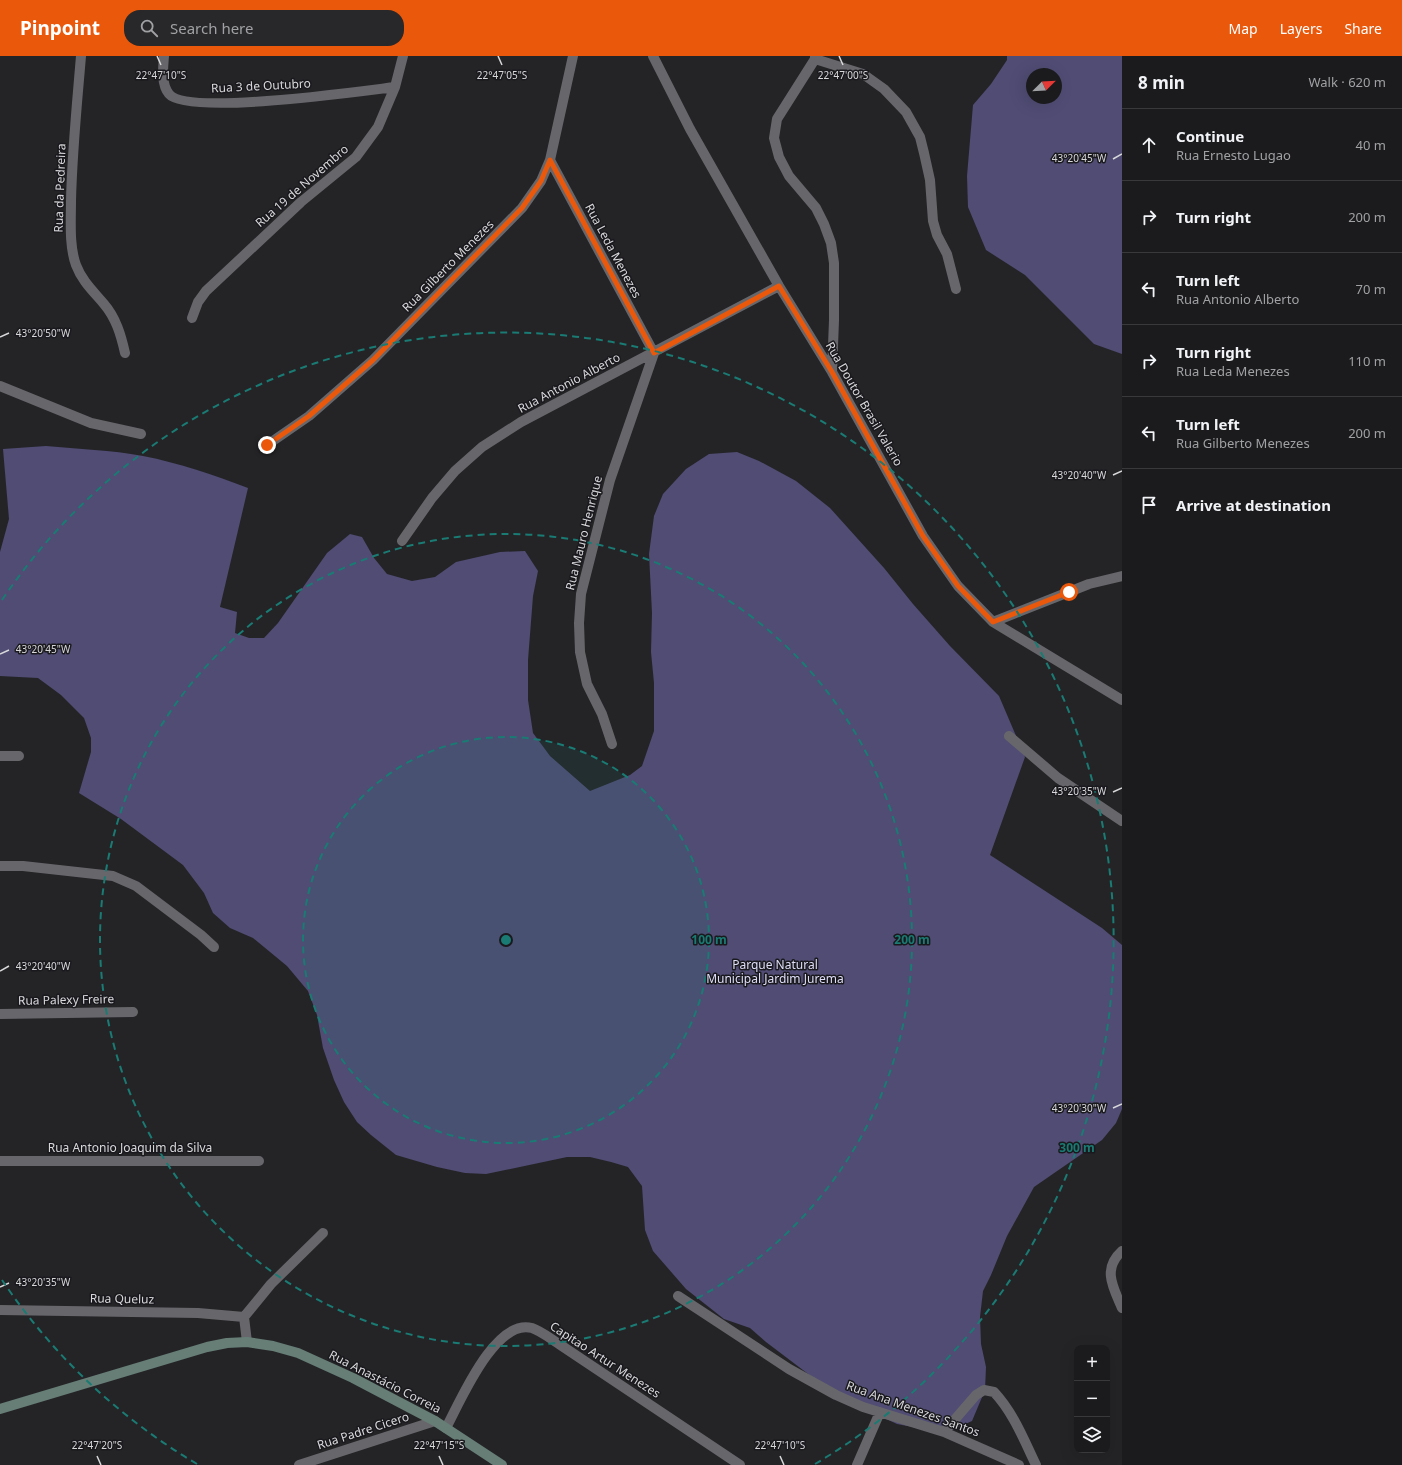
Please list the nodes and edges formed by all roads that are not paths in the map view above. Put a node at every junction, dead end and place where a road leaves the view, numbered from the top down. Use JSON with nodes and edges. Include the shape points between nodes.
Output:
{"nodes":[{"id":1,"x":81,"y":56,"type":"edge"},
{"id":2,"x":164,"y":56,"type":"edge"},
{"id":3,"x":403,"y":56,"type":"edge"},
{"id":4,"x":573,"y":56,"type":"edge"},
{"id":5,"x":653,"y":56,"type":"edge"},
{"id":6,"x":815,"y":58,"type":"edge"},
{"id":7,"x":395,"y":87,"type":"junction"},
{"id":8,"x":550,"y":160,"type":"junction"},
{"id":9,"x":779,"y":286,"type":"junction"},
{"id":10,"x":956,"y":289,"type":"dead end"},
{"id":11,"x":192,"y":318,"type":"dead end"},
{"id":12,"x":125,"y":353,"type":"dead end"},
{"id":13,"x":654,"y":353,"type":"junction"},
{"id":14,"x":832,"y":372,"type":"junction"},
{"id":15,"x":0,"y":386,"type":"edge"},
{"id":16,"x":141,"y":434,"type":"dead end"},
{"id":17,"x":267,"y":445,"type":"dead end"},
{"id":18,"x":402,"y":541,"type":"dead end"},
{"id":19,"x":1122,"y":576,"type":"edge"},
{"id":20,"x":993,"y":622,"type":"junction"},
{"id":21,"x":1122,"y":700,"type":"edge"},
{"id":22,"x":1009,"y":736,"type":"dead end"},
{"id":23,"x":612,"y":744,"type":"dead end"},
{"id":24,"x":0,"y":756,"type":"edge"},
{"id":25,"x":19,"y":756,"type":"dead end"},
{"id":26,"x":1122,"y":821,"type":"edge"},
{"id":27,"x":0,"y":866,"type":"edge"},
{"id":28,"x":214,"y":947,"type":"dead end"},
{"id":29,"x":133,"y":1012,"type":"dead end"},
{"id":30,"x":0,"y":1014,"type":"edge"},
{"id":31,"x":0,"y":1161,"type":"edge"},
{"id":32,"x":260,"y":1161,"type":"dead end"},
{"id":33,"x":322,"y":1233,"type":"dead end"},
{"id":34,"x":1122,"y":1251,"type":"edge"},
{"id":35,"x":678,"y":1296,"type":"dead end"},
{"id":36,"x":1122,"y":1308,"type":"edge"},
{"id":37,"x":0,"y":1310,"type":"edge"},
{"id":38,"x":244,"y":1318,"type":"junction"},
{"id":39,"x":247,"y":1342,"type":"junction"},
{"id":40,"x":0,"y":1409,"type":"edge"},
{"id":41,"x":880,"y":1412,"type":"junction"},
{"id":42,"x":435,"y":1422,"type":"junction"},
{"id":43,"x":446,"y":1428,"type":"junction"},
{"id":44,"x":944,"y":1432,"type":"junction"},
{"id":45,"x":299,"y":1465,"type":"edge"},
{"id":46,"x":502,"y":1465,"type":"edge"},
{"id":47,"x":740,"y":1465,"type":"edge"},
{"id":48,"x":857,"y":1465,"type":"edge"},
{"id":49,"x":1019,"y":1465,"type":"edge"},
{"id":50,"x":1036,"y":1465,"type":"edge"}],
"edges":[{"from":1,"to":12,"type":"street","name":"Rua da Pedreira","via":[[70,234],[75,264],[115,320]]},
{"from":2,"to":7,"type":"street","name":"Rua 3 de Outubro","via":[[163,84],[170,95],[196,103],[283,100]]},
{"from":3,"to":7,"type":"street","name":"Rua 19 de Novembro"},
{"from":4,"to":8,"type":"street","name":"Rua Gilberto Menezes"},
{"from":5,"to":9,"type":"street","name":"Rua Doutor Brasil Valerio","via":[[690,130]]},
{"from":6,"to":10,"type":"street","via":[[863,74],[884,89],[906,112],[920,137],[930,180],[933,220],[937,235],[947,254]]},
{"from":6,"to":14,"type":"street","via":[[777,119],[774,138],[779,157],[789,176],[816,208],[831,243],[834,263]]},
{"from":7,"to":11,"type":"street","name":"Rua 19 de Novembro","via":[[378,127],[356,157],[301,202],[206,291],[198,302]]},
{"from":8,"to":13,"type":"street","name":"Rua Leda Menezes"},
{"from":8,"to":17,"type":"street","name":"Rua Gilberto Menezes","via":[[541,181],[522,208],[378,355],[309,416]]},
{"from":9,"to":13,"type":"street","name":"Rua Antonio Alberto"},
{"from":9,"to":14,"type":"street","name":"Rua Doutor Brasil Valerio"},
{"from":13,"to":18,"type":"street","name":"Rua Antonio Alberto","via":[[521,422],[482,447],[455,471],[432,498]]},
{"from":13,"to":23,"type":"street","name":"Rua Mauro Henrique","via":[[610,480],[581,594],[580,652],[587,684],[604,718]]},
{"from":14,"to":20,"type":"street","name":"Rua Doutor Brasil Valerio","via":[[923,536],[958,586]]},
{"from":15,"to":16,"type":"street","via":[[91,423]]},
{"from":19,"to":20,"type":"street","via":[[1090,584]]},
{"from":20,"to":21,"type":"street","name":"Rua Doutor Brasil Valerio"},
{"from":22,"to":26,"type":"street","via":[[1058,778]]},
{"from":24,"to":25,"type":"street"},
{"from":27,"to":28,"type":"street","via":[[23,866],[113,876],[136,886]]},
{"from":29,"to":30,"type":"street","name":"Rua Palexy Freire"},
{"from":31,"to":32,"type":"street","name":"Rua Antonio Joaquim da Silva"},
{"from":33,"to":38,"type":"street","via":[[271,1284]]},
{"from":34,"to":36,"type":"street","via":[[1113,1262],[1110,1272],[1111,1282]]},
{"from":35,"to":41,"type":"street","name":"Rua Ana Menezes Santos","via":[[789,1369],[836,1395]]},
{"from":37,"to":38,"type":"street","name":"Rua Queluz","via":[[198,1314]]},
{"from":38,"to":39,"type":"street"},
{"from":39,"to":40,"type":"main road","name":"Rua Anastácio Correia","via":[[207,1347]]},
{"from":39,"to":42,"type":"main road","name":"Rua Anastácio Correia","via":[[298,1353]]},
{"from":41,"to":44,"type":"street","name":"Rua Ana Menezes Santos"},
{"from":41,"to":48,"type":"street"},
{"from":42,"to":43,"type":"main road","name":"Rua Anastácio Correia"},
{"from":42,"to":45,"type":"street","name":"Rua Padre Cicero"},
{"from":43,"to":46,"type":"main road","name":"Rua Anastácio Correia"},
{"from":43,"to":47,"type":"street","name":"Capitao Artur Menezes","via":[[485,1356],[508,1333],[521,1327],[532,1328]]},
{"from":44,"to":49,"type":"street","name":"Rua Ana Menezes Santos"},
{"from":44,"to":50,"type":"street","via":[[976,1395],[984,1390],[994,1392],[1018,1427]]}]}
